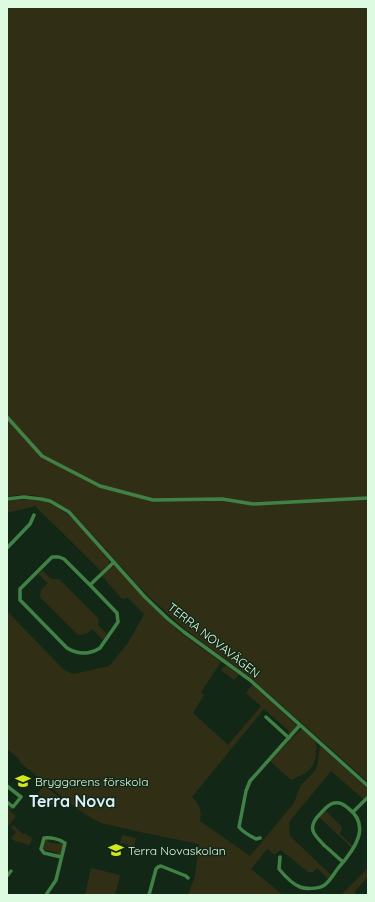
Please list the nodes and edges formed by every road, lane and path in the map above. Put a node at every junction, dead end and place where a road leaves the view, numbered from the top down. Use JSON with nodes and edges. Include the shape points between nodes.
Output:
{"nodes":[{"id":1,"x":7,"y":417,"type":"edge"},
{"id":2,"x":368,"y":498,"type":"edge"},
{"id":3,"x":7,"y":499,"type":"edge"},
{"id":4,"x":34,"y":515,"type":"dead end"},
{"id":5,"x":7,"y":548,"type":"edge"},
{"id":6,"x":114,"y":562,"type":"junction"},
{"id":7,"x":90,"y":585,"type":"junction"},
{"id":8,"x":266,"y":717,"type":"dead end"},
{"id":9,"x":300,"y":725,"type":"junction"},
{"id":10,"x":289,"y":738,"type":"junction"},
{"id":11,"x":7,"y":786,"type":"edge"},
{"id":12,"x":368,"y":786,"type":"edge"},
{"id":13,"x":368,"y":796,"type":"edge"},
{"id":14,"x":7,"y":802,"type":"edge"},
{"id":15,"x":353,"y":812,"type":"junction"},
{"id":16,"x":260,"y":838,"type":"dead end"},
{"id":17,"x":61,"y":857,"type":"junction"},
{"id":18,"x":280,"y":857,"type":"dead end"},
{"id":19,"x":343,"y":862,"type":"junction"},
{"id":20,"x":11,"y":871,"type":"dead end"},
{"id":21,"x":7,"y":876,"type":"edge"},
{"id":22,"x":188,"y":878,"type":"dead end"},
{"id":23,"x":46,"y":895,"type":"edge"},
{"id":24,"x":149,"y":895,"type":"edge"}],
"edges":[{"from":1,"to":2,"type":"street","via":[[42,456],[100,486],[153,500],[222,499],[253,504]]},
{"from":3,"to":6,"type":"street","name":"TERRA NOVAVÄGEN","via":[[32,497],[58,505],[81,524]]},
{"from":4,"to":5,"type":"street","via":[[30,524]]},
{"from":6,"to":7,"type":"street"},
{"from":6,"to":9,"type":"street","name":"TERRA NOVAVÄGEN","via":[[168,619],[250,680]]},
{"from":7,"to":7,"type":"street","via":[[64,560],[52,557],[20,589],[20,600],[67,648],[82,653],[100,648],[119,619],[115,610]]},
{"from":8,"to":10,"type":"street"},
{"from":9,"to":10,"type":"street"},
{"from":9,"to":12,"type":"street","name":"TERRA NOVAVÄGEN"},
{"from":10,"to":16,"type":"street","via":[[254,776],[246,791],[239,827],[252,837]]},
{"from":11,"to":14,"type":"street","via":[[21,797],[13,807]]},
{"from":13,"to":15,"type":"street"},
{"from":15,"to":19,"type":"street","via":[[359,822],[359,830],[355,846]]},
{"from":15,"to":19,"type":"street","via":[[342,803],[332,804],[313,823],[314,835]]},
{"from":17,"to":17,"type":"street","via":[[64,843],[44,838],[42,851]]},
{"from":17,"to":23,"type":"street","via":[[56,880]]},
{"from":18,"to":19,"type":"street","via":[[280,871],[303,888],[324,886]]},
{"from":20,"to":21,"type":"street"},
{"from":22,"to":24,"type":"street","via":[[158,867]]}]}
